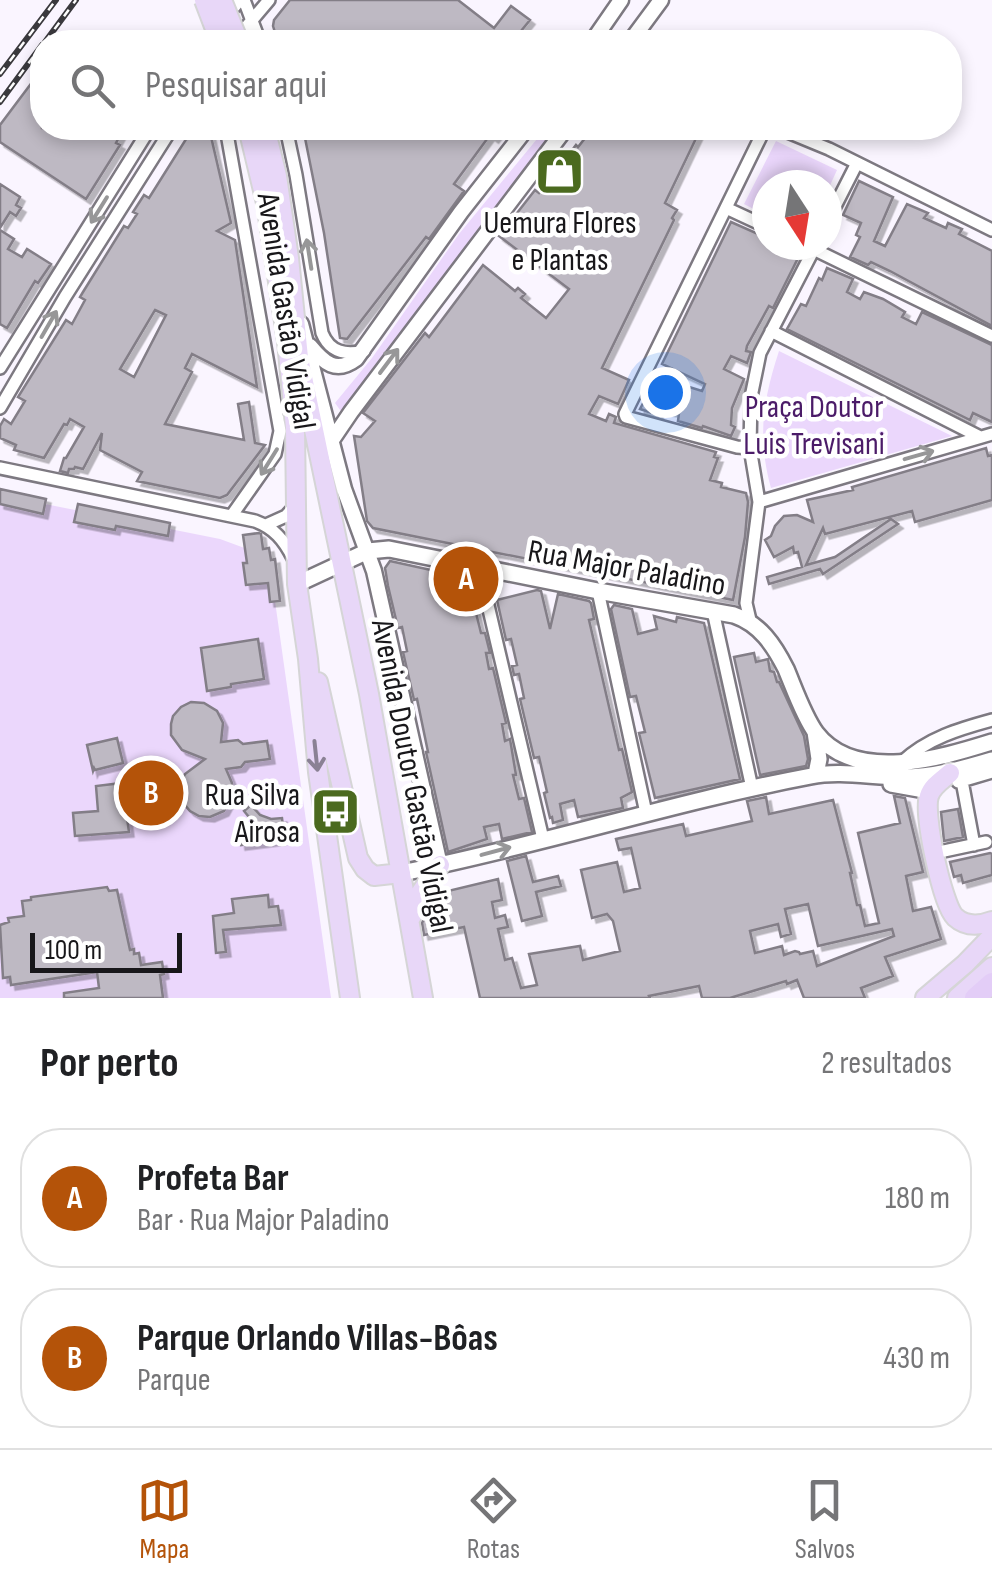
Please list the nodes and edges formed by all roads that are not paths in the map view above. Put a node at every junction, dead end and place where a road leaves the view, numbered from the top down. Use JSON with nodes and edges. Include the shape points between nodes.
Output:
{"nodes":[{"id":1,"x":204,"y":0,"type":"edge"},
{"id":2,"x":222,"y":0,"type":"edge"},
{"id":3,"x":242,"y":0,"type":"edge"},
{"id":4,"x":269,"y":0,"type":"edge"},
{"id":5,"x":621,"y":0,"type":"edge"},
{"id":6,"x":662,"y":0,"type":"edge"},
{"id":7,"x":253,"y":20,"type":"junction"},
{"id":8,"x":215,"y":30,"type":"edge"},
{"id":9,"x":216,"y":30,"type":"edge"},
{"id":10,"x":232,"y":30,"type":"edge"},
{"id":11,"x":245,"y":30,"type":"edge"},
{"id":12,"x":256,"y":30,"type":"edge"},
{"id":13,"x":602,"y":30,"type":"edge"},
{"id":14,"x":639,"y":30,"type":"edge"},
{"id":15,"x":142,"y":140,"type":"edge"},
{"id":16,"x":164,"y":140,"type":"edge"},
{"id":17,"x":228,"y":140,"type":"edge"},
{"id":18,"x":251,"y":140,"type":"edge"},
{"id":19,"x":268,"y":140,"type":"edge"},
{"id":20,"x":289,"y":140,"type":"edge"},
{"id":21,"x":518,"y":140,"type":"edge"},
{"id":22,"x":557,"y":140,"type":"edge"},
{"id":23,"x":759,"y":140,"type":"edge"},
{"id":24,"x":807,"y":140,"type":"edge"},
{"id":25,"x":857,"y":163,"type":"junction"},
{"id":26,"x":842,"y":192,"type":"edge"},
{"id":27,"x":726,"y":208,"type":"junction"},
{"id":28,"x":462,"y":212,"type":"junction"},
{"id":29,"x":752,"y":220,"type":"edge"},
{"id":30,"x":487,"y":230,"type":"junction"},
{"id":31,"x":992,"y":230,"type":"edge"},
{"id":32,"x":804,"y":260,"type":"edge"},
{"id":33,"x":839,"y":260,"type":"edge"},
{"id":34,"x":291,"y":306,"type":"junction"},
{"id":35,"x":771,"y":331,"type":"junction"},
{"id":36,"x":992,"y":336,"type":"edge"},
{"id":37,"x":307,"y":342,"type":"junction"},
{"id":38,"x":364,"y":351,"type":"junction"},
{"id":39,"x":0,"y":368,"type":"edge"},
{"id":40,"x":0,"y":408,"type":"edge"},
{"id":41,"x":986,"y":436,"type":"edge"},
{"id":42,"x":332,"y":440,"type":"junction"},
{"id":43,"x":750,"y":448,"type":"junction"},
{"id":44,"x":0,"y":468,"type":"edge"},
{"id":45,"x":247,"y":496,"type":"junction"},
{"id":46,"x":758,"y":502,"type":"junction"},
{"id":47,"x":296,"y":504,"type":"junction"},
{"id":48,"x":232,"y":516,"type":"junction"},
{"id":49,"x":261,"y":523,"type":"junction"},
{"id":50,"x":368,"y":551,"type":"junction"},
{"id":51,"x":295,"y":562,"type":"junction"},
{"id":52,"x":342,"y":565,"type":"junction"},
{"id":53,"x":479,"y":568,"type":"junction"},
{"id":54,"x":297,"y":584,"type":"junction"},
{"id":55,"x":598,"y":591,"type":"junction"},
{"id":56,"x":714,"y":611,"type":"junction"},
{"id":57,"x":743,"y":613,"type":"junction"},
{"id":58,"x":308,"y":659,"type":"junction"},
{"id":59,"x":992,"y":720,"type":"edge"},
{"id":60,"x":815,"y":732,"type":"junction"},
{"id":61,"x":992,"y":742,"type":"edge"},
{"id":62,"x":992,"y":760,"type":"edge"},
{"id":63,"x":900,"y":763,"type":"junction"},
{"id":64,"x":992,"y":772,"type":"edge"},
{"id":65,"x":816,"y":774,"type":"junction"},
{"id":66,"x":955,"y":775,"type":"junction"},
{"id":67,"x":874,"y":776,"type":"junction"},
{"id":68,"x":752,"y":788,"type":"junction"},
{"id":69,"x":930,"y":790,"type":"junction"},
{"id":70,"x":646,"y":812,"type":"junction"},
{"id":71,"x":542,"y":839,"type":"junction"},
{"id":72,"x":944,"y":852,"type":"dead end"},
{"id":73,"x":440,"y":865,"type":"junction"},
{"id":74,"x":401,"y":873,"type":"junction"},
{"id":75,"x":410,"y":921,"type":"junction"},
{"id":76,"x":992,"y":922,"type":"edge"},
{"id":77,"x":992,"y":936,"type":"edge"},
{"id":78,"x":992,"y":968,"type":"edge"},
{"id":79,"x":992,"y":982,"type":"edge"},
{"id":80,"x":350,"y":998,"type":"edge"},
{"id":81,"x":423,"y":998,"type":"edge"},
{"id":82,"x":925,"y":998,"type":"edge"},
{"id":83,"x":957,"y":998,"type":"edge"},
{"id":84,"x":976,"y":998,"type":"edge"}],
"edges":[{"from":1,"to":8,"type":"highway","bridge":true},
{"from":2,"to":10,"type":"highway","bridge":true},
{"from":3,"to":7,"type":"street"},
{"from":3,"to":9,"type":"street"},
{"from":4,"to":7,"type":"street"},
{"from":5,"to":13,"type":"street"},
{"from":6,"to":14,"type":"street"},
{"from":7,"to":11,"type":"street"},
{"from":7,"to":12,"type":"street"},
{"from":15,"to":39,"type":"street","one_way":true},
{"from":40,"to":16,"type":"street","one_way":true},
{"from":17,"to":45,"type":"street","name":"Avenida Gastão Vidigal","one_way":true,"via":[[280,431],[275,454]]},
{"from":18,"to":34,"type":"highway"},
{"from":19,"to":34,"type":"highway"},
{"from":38,"to":20,"type":"street","name":"Avenida Gastão Vidigal","one_way":true,"via":[[338,352],[322,334]]},
{"from":21,"to":28,"type":"street"},
{"from":22,"to":30,"type":"street"},
{"from":23,"to":27,"type":"street"},
{"from":24,"to":25,"type":"street"},
{"from":25,"to":26,"type":"street"},
{"from":25,"to":31,"type":"street"},
{"from":27,"to":29,"type":"street"},
{"from":27,"to":43,"type":"street","via":[[624,414]]},
{"from":28,"to":30,"type":"street","via":[[483,210]]},
{"from":28,"to":38,"type":"street"},
{"from":42,"to":30,"type":"street","one_way":true},
{"from":32,"to":35,"type":"street"},
{"from":33,"to":36,"type":"street"},
{"from":34,"to":37,"type":"street","name":"Avenida Gastão Vidigal"},
{"from":34,"to":47,"type":"highway","name":"Avenida Gastão Vidigal"},
{"from":34,"to":52,"type":"highway","name":"Avenida Gastão Vidigal"},
{"from":35,"to":41,"type":"street"},
{"from":35,"to":43,"type":"street","via":[[751,396]]},
{"from":37,"to":38,"type":"street","via":[[334,367]]},
{"from":37,"to":42,"type":"street","name":"Avenida Gastão Vidigal"},
{"from":46,"to":41,"type":"street","one_way":true},
{"from":42,"to":50,"type":"street","name":"Avenida Gastão Vidigal"},
{"from":43,"to":46,"type":"street"},
{"from":44,"to":48,"type":"street"},
{"from":45,"to":48,"type":"street","name":"Avenida Gastão Vidigal"},
{"from":45,"to":49,"type":"street"},
{"from":46,"to":57,"type":"street"},
{"from":47,"to":49,"type":"street","via":[[286,516]]},
{"from":47,"to":51,"type":"highway","name":"Avenida Gastão Vidigal"},
{"from":48,"to":49,"type":"street"},
{"from":49,"to":51,"type":"street","via":[[286,544]]},
{"from":50,"to":52,"type":"main road"},
{"from":50,"to":53,"type":"main road","name":"Rua Major Paladino","via":[[402,550]]},
{"from":50,"to":73,"type":"street","name":"Avenida Gastão Vidigal"},
{"from":51,"to":54,"type":"highway","name":"Avenida Gastão Vidigal"},
{"from":52,"to":54,"type":"main road"},
{"from":52,"to":74,"type":"highway","name":"Avenida Doutor Gastão Vidigal"},
{"from":53,"to":55,"type":"main road","name":"Rua Major Paladino"},
{"from":53,"to":71,"type":"street"},
{"from":54,"to":58,"type":"highway","name":"Avenida Gastão Vidigal"},
{"from":55,"to":56,"type":"main road","name":"Rua Major Paladino"},
{"from":55,"to":70,"type":"street"},
{"from":56,"to":57,"type":"main road","name":"Rua Major Paladino"},
{"from":56,"to":68,"type":"street"},
{"from":57,"to":60,"type":"main road","name":"Rua Major Paladino","via":[[770,642]]},
{"from":58,"to":74,"type":"highway","via":[[358,858],[374,876]]},
{"from":58,"to":80,"type":"highway","one_way":true},
{"from":59,"to":63,"type":"street","via":[[930,740]]},
{"from":60,"to":63,"type":"main road","via":[[842,754]]},
{"from":60,"to":65,"type":"main road"},
{"from":61,"to":63,"type":"main road"},
{"from":62,"to":66,"type":"main road"},
{"from":64,"to":66,"type":"street"},
{"from":65,"to":67,"type":"main road"},
{"from":65,"to":68,"type":"main road"},
{"from":66,"to":67,"type":"main road"},
{"from":66,"to":69,"type":"highway"},
{"from":66,"to":72,"type":"street","via":[[980,844]]},
{"from":67,"to":69,"type":"main road"},
{"from":68,"to":70,"type":"main road"},
{"from":69,"to":76,"type":"highway","via":[[926,816],[948,906],[965,924]]},
{"from":70,"to":71,"type":"main road"},
{"from":73,"to":71,"type":"main road","one_way":true},
{"from":73,"to":74,"type":"main road"},
{"from":73,"to":75,"type":"highway"},
{"from":74,"to":75,"type":"highway","name":"Avenida Doutor Gastão Vidigal"},
{"from":75,"to":81,"type":"highway","name":"Avenida Doutor Gastão Vidigal"},
{"from":77,"to":82,"type":"highway"},
{"from":78,"to":83,"type":"highway"},
{"from":79,"to":84,"type":"highway"}]}
